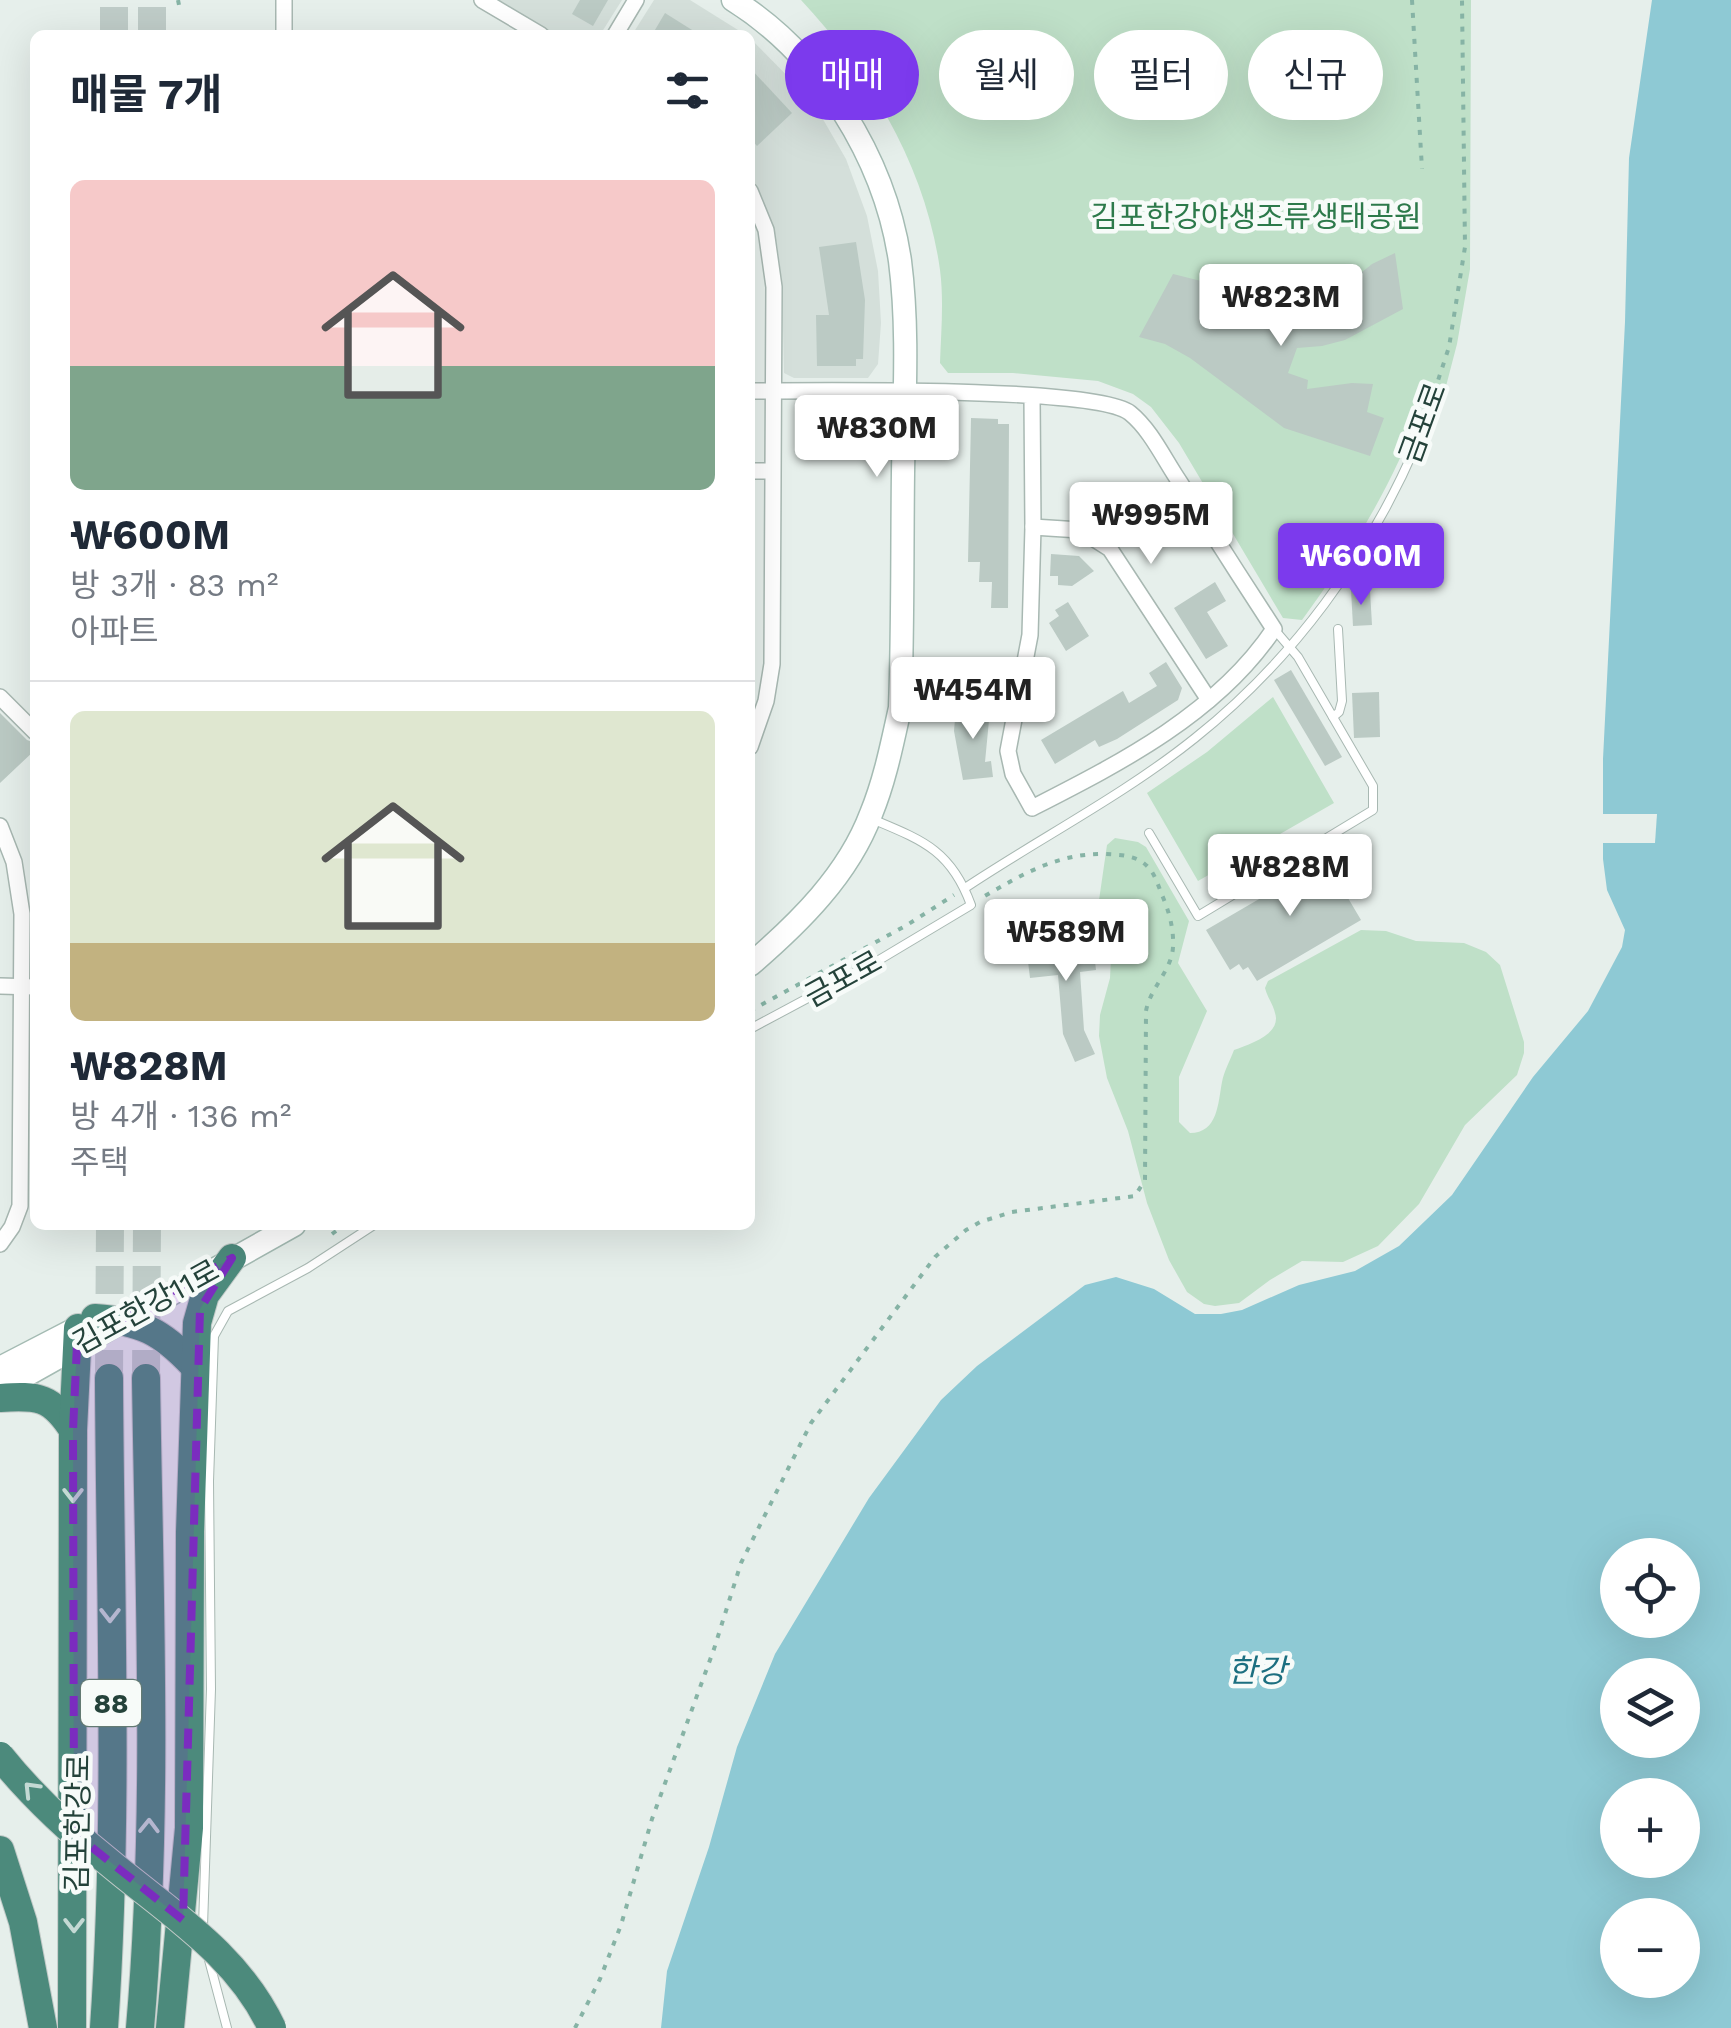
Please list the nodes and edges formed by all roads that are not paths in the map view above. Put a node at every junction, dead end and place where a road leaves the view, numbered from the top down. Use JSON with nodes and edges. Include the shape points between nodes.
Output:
{"nodes":[{"id":1,"x":284,"y":0,"type":"edge"},
{"id":2,"x":482,"y":0,"type":"edge"},
{"id":3,"x":636,"y":0,"type":"edge"},
{"id":4,"x":733,"y":0,"type":"edge"},
{"id":5,"x":284,"y":30,"type":"edge"},
{"id":6,"x":519,"y":30,"type":"edge"},
{"id":7,"x":618,"y":30,"type":"edge"},
{"id":8,"x":755,"y":203,"type":"edge"},
{"id":9,"x":755,"y":391,"type":"edge"},
{"id":10,"x":774,"y":391,"type":"junction"},
{"id":11,"x":904,"y":392,"type":"junction"},
{"id":12,"x":1032,"y":397,"type":"junction"},
{"id":13,"x":1417,"y":443,"type":"road end"},
{"id":14,"x":755,"y":471,"type":"edge"},
{"id":15,"x":772,"y":471,"type":"junction"},
{"id":16,"x":1034,"y":527,"type":"junction"},
{"id":17,"x":1274,"y":629,"type":"junction"},
{"id":18,"x":1338,"y":629,"type":"dead end"},
{"id":19,"x":1290,"y":647,"type":"junction"},
{"id":20,"x":0,"y":697,"type":"edge"},
{"id":21,"x":1209,"y":700,"type":"junction"},
{"id":22,"x":1333,"y":717,"type":"junction"},
{"id":23,"x":30,"y":727,"type":"edge"},
{"id":24,"x":755,"y":733,"type":"edge"},
{"id":25,"x":870,"y":818,"type":"junction"},
{"id":26,"x":0,"y":826,"type":"edge"},
{"id":27,"x":1149,"y":833,"type":"dead end"},
{"id":28,"x":965,"y":888,"type":"junction"},
{"id":29,"x":755,"y":961,"type":"edge"},
{"id":30,"x":0,"y":986,"type":"edge"},
{"id":31,"x":28,"y":987,"type":"edge"},
{"id":32,"x":755,"y":1026,"type":"edge"},
{"id":33,"x":0,"y":1134,"type":"edge"},
{"id":34,"x":20,"y":1134,"type":"junction"},
{"id":35,"x":259,"y":1230,"type":"edge"},
{"id":36,"x":285,"y":1230,"type":"edge"},
{"id":37,"x":366,"y":1230,"type":"edge"},
{"id":38,"x":0,"y":1244,"type":"edge"},
{"id":39,"x":232,"y":1258,"type":"junction"},
{"id":40,"x":92,"y":1328,"type":"junction"},
{"id":41,"x":193,"y":1365,"type":"junction"},
{"id":42,"x":0,"y":1368,"type":"edge"},
{"id":43,"x":109,"y":1378,"type":"tunnel mouth"},
{"id":44,"x":146,"y":1378,"type":"tunnel mouth"},
{"id":45,"x":0,"y":1394,"type":"edge"},
{"id":46,"x":74,"y":1430,"type":"junction"},
{"id":47,"x":0,"y":1756,"type":"edge"},
{"id":48,"x":0,"y":1850,"type":"edge"},
{"id":49,"x":42,"y":2028,"type":"edge"},
{"id":50,"x":72,"y":2028,"type":"edge"},
{"id":51,"x":104,"y":2028,"type":"edge"},
{"id":52,"x":140,"y":2028,"type":"edge"},
{"id":53,"x":170,"y":2028,"type":"edge"},
{"id":54,"x":227,"y":2028,"type":"edge"},
{"id":55,"x":272,"y":2028,"type":"edge"}],
"edges":[{"from":1,"to":5,"type":"street"},
{"from":2,"to":6,"type":"street"},
{"from":3,"to":7,"type":"street"},
{"from":4,"to":11,"type":"main road","via":[[802,57],[872,169],[899,257]]},
{"from":8,"to":10,"type":"street","via":[[773,266]]},
{"from":9,"to":10,"type":"street"},
{"from":10,"to":11,"type":"street"},
{"from":10,"to":15,"type":"street"},
{"from":11,"to":12,"type":"street"},
{"from":11,"to":25,"type":"main road","via":[[900,708]]},
{"from":12,"to":16,"type":"street"},
{"from":12,"to":17,"type":"street","via":[[1103,402],[1137,420]]},
{"from":13,"to":19,"type":"lane","name":"금포로","via":[[1367,542]]},
{"from":14,"to":15,"type":"street"},
{"from":15,"to":24,"type":"street","via":[[772,664]]},
{"from":16,"to":21,"type":"street","via":[[1080,530],[1110,549]]},
{"from":16,"to":21,"type":"street","via":[[1030,635],[1008,751],[1032,808],[1143,747]]},
{"from":17,"to":19,"type":"lane"},
{"from":17,"to":21,"type":"street"},
{"from":18,"to":22,"type":"lane","via":[[1342,701]]},
{"from":19,"to":22,"type":"lane"},
{"from":19,"to":28,"type":"lane","name":"금포로","via":[[1193,740]]},
{"from":20,"to":23,"type":"street"},
{"from":22,"to":27,"type":"lane","via":[[1373,786],[1376,804],[1366,816],[1198,916]]},
{"from":25,"to":28,"type":"lane","via":[[930,844]]},
{"from":25,"to":29,"type":"main road","via":[[828,888]]},
{"from":26,"to":31,"type":"street","via":[[20,889]]},
{"from":28,"to":32,"type":"lane","name":"금포로","via":[[971,904]]},
{"from":30,"to":31,"type":"street"},
{"from":31,"to":34,"type":"street"},
{"from":33,"to":34,"type":"street"},
{"from":34,"to":38,"type":"street","via":[[20,1206]]},
{"from":35,"to":40,"type":"main road","name":"김포한강11로"},
{"from":36,"to":39,"type":"main road","name":"김포한강11로"},
{"from":37,"to":54,"type":"lane","via":[[228,1311],[214,1336],[202,1913]]},
{"from":39,"to":40,"type":"main road","name":"김포한강11로"},
{"from":39,"to":41,"type":"highway","via":[[205,1295]]},
{"from":40,"to":41,"type":"highway","via":[[149,1328]]},
{"from":40,"to":42,"type":"main road","name":"김포한강11로"},
{"from":40,"to":45,"type":"main road","name":"김포한강11로"},
{"from":40,"to":46,"type":"highway"},
{"from":41,"to":53,"type":"highway","via":[[189,1828]]},
{"from":43,"to":51,"type":"highway","name":"김포한강로","number":"88","one_way":true},
{"from":52,"to":44,"type":"highway","number":"88","one_way":true,"via":[[151,1764]]},
{"from":45,"to":46,"type":"highway","via":[[47,1401]]},
{"from":46,"to":50,"type":"highway","one_way":true},
{"from":55,"to":47,"type":"highway","one_way":true,"bridge":true,"via":[[225,1960],[75,1834]]},
{"from":48,"to":49,"type":"highway","via":[[23,1922]]}]}
